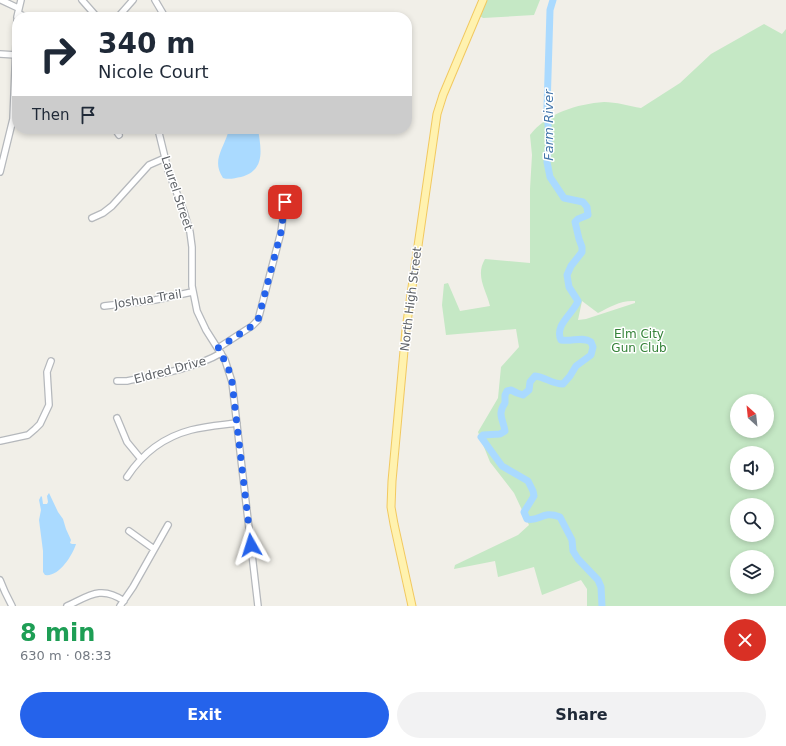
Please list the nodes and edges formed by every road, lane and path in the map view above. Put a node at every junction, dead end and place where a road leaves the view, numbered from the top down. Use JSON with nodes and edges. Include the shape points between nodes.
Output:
{"nodes":[{"id":1,"x":1,"y":0,"type":"edge"},
{"id":2,"x":21,"y":0,"type":"edge"},
{"id":3,"x":82,"y":0,"type":"edge"},
{"id":4,"x":133,"y":0,"type":"edge"},
{"id":5,"x":155,"y":0,"type":"edge"},
{"id":6,"x":483,"y":0,"type":"edge"},
{"id":7,"x":17,"y":12,"type":"edge"},
{"id":8,"x":18,"y":12,"type":"edge"},
{"id":9,"x":92,"y":12,"type":"edge"},
{"id":10,"x":122,"y":12,"type":"edge"},
{"id":11,"x":162,"y":12,"type":"edge"},
{"id":12,"x":0,"y":54,"type":"edge"},
{"id":13,"x":12,"y":55,"type":"edge"},
{"id":14,"x":12,"y":124,"type":"edge"},
{"id":15,"x":159,"y":134,"type":"edge"},
{"id":16,"x":164,"y":158,"type":"junction"},
{"id":17,"x":0,"y":172,"type":"edge"},
{"id":18,"x":285,"y":202,"type":"dead end"},
{"id":19,"x":92,"y":218,"type":"dead end"},
{"id":20,"x":192,"y":292,"type":"junction"},
{"id":21,"x":104,"y":306,"type":"dead end"},
{"id":22,"x":218,"y":348,"type":"junction"},
{"id":23,"x":221,"y":353,"type":"junction"},
{"id":24,"x":52,"y":360,"type":"dead end"},
{"id":25,"x":117,"y":381,"type":"dead end"},
{"id":26,"x":117,"y":418,"type":"dead end"},
{"id":27,"x":237,"y":423,"type":"junction"},
{"id":28,"x":0,"y":441,"type":"edge"},
{"id":29,"x":141,"y":459,"type":"junction"},
{"id":30,"x":127,"y":477,"type":"dead end"},
{"id":31,"x":168,"y":525,"type":"dead end"},
{"id":32,"x":129,"y":531,"type":"dead end"},
{"id":33,"x":154,"y":549,"type":"junction"},
{"id":34,"x":0,"y":580,"type":"edge"},
{"id":35,"x":124,"y":601,"type":"junction"},
{"id":36,"x":12,"y":606,"type":"edge"},
{"id":37,"x":67,"y":606,"type":"edge"},
{"id":38,"x":120,"y":606,"type":"edge"},
{"id":39,"x":258,"y":606,"type":"edge"},
{"id":40,"x":412,"y":606,"type":"edge"}],
"edges":[{"from":1,"to":7,"type":"street"},
{"from":2,"to":8,"type":"street"},
{"from":3,"to":9,"type":"street"},
{"from":4,"to":10,"type":"street"},
{"from":5,"to":11,"type":"street"},
{"from":6,"to":40,"type":"main road","name":"North High Street","via":[[437,114],[406,329],[391,506]]},
{"from":12,"to":13,"type":"street"},
{"from":14,"to":17,"type":"street"},
{"from":15,"to":16,"type":"street","name":"Laurel Street"},
{"from":16,"to":19,"type":"street","via":[[149,165],[112,206],[103,214]]},
{"from":16,"to":20,"type":"street","name":"Laurel Street","via":[[190,232],[193,251]]},
{"from":18,"to":22,"type":"street","via":[[281,232],[258,320]]},
{"from":20,"to":21,"type":"street","name":"Joshua Trail","via":[[155,300]]},
{"from":20,"to":22,"type":"street","name":"Laurel Street","via":[[199,317]]},
{"from":22,"to":23,"type":"street","name":"Laurel Street"},
{"from":23,"to":25,"type":"street","name":"Eldred Drive","via":[[185,367],[127,381]]},
{"from":23,"to":27,"type":"street","name":"Laurel Street","via":[[232,382]]},
{"from":24,"to":28,"type":"street","via":[[47,372],[49,405],[40,424],[28,435]]},
{"from":26,"to":29,"type":"street","via":[[128,442]]},
{"from":27,"to":29,"type":"street","via":[[183,432],[155,447]]},
{"from":27,"to":39,"type":"street","name":"Laurel Street"},
{"from":29,"to":30,"type":"street"},
{"from":31,"to":33,"type":"street"},
{"from":32,"to":33,"type":"street"},
{"from":33,"to":35,"type":"street"},
{"from":34,"to":36,"type":"street"},
{"from":35,"to":37,"type":"street","via":[[114,594],[100,592]]},
{"from":35,"to":38,"type":"street"}]}
